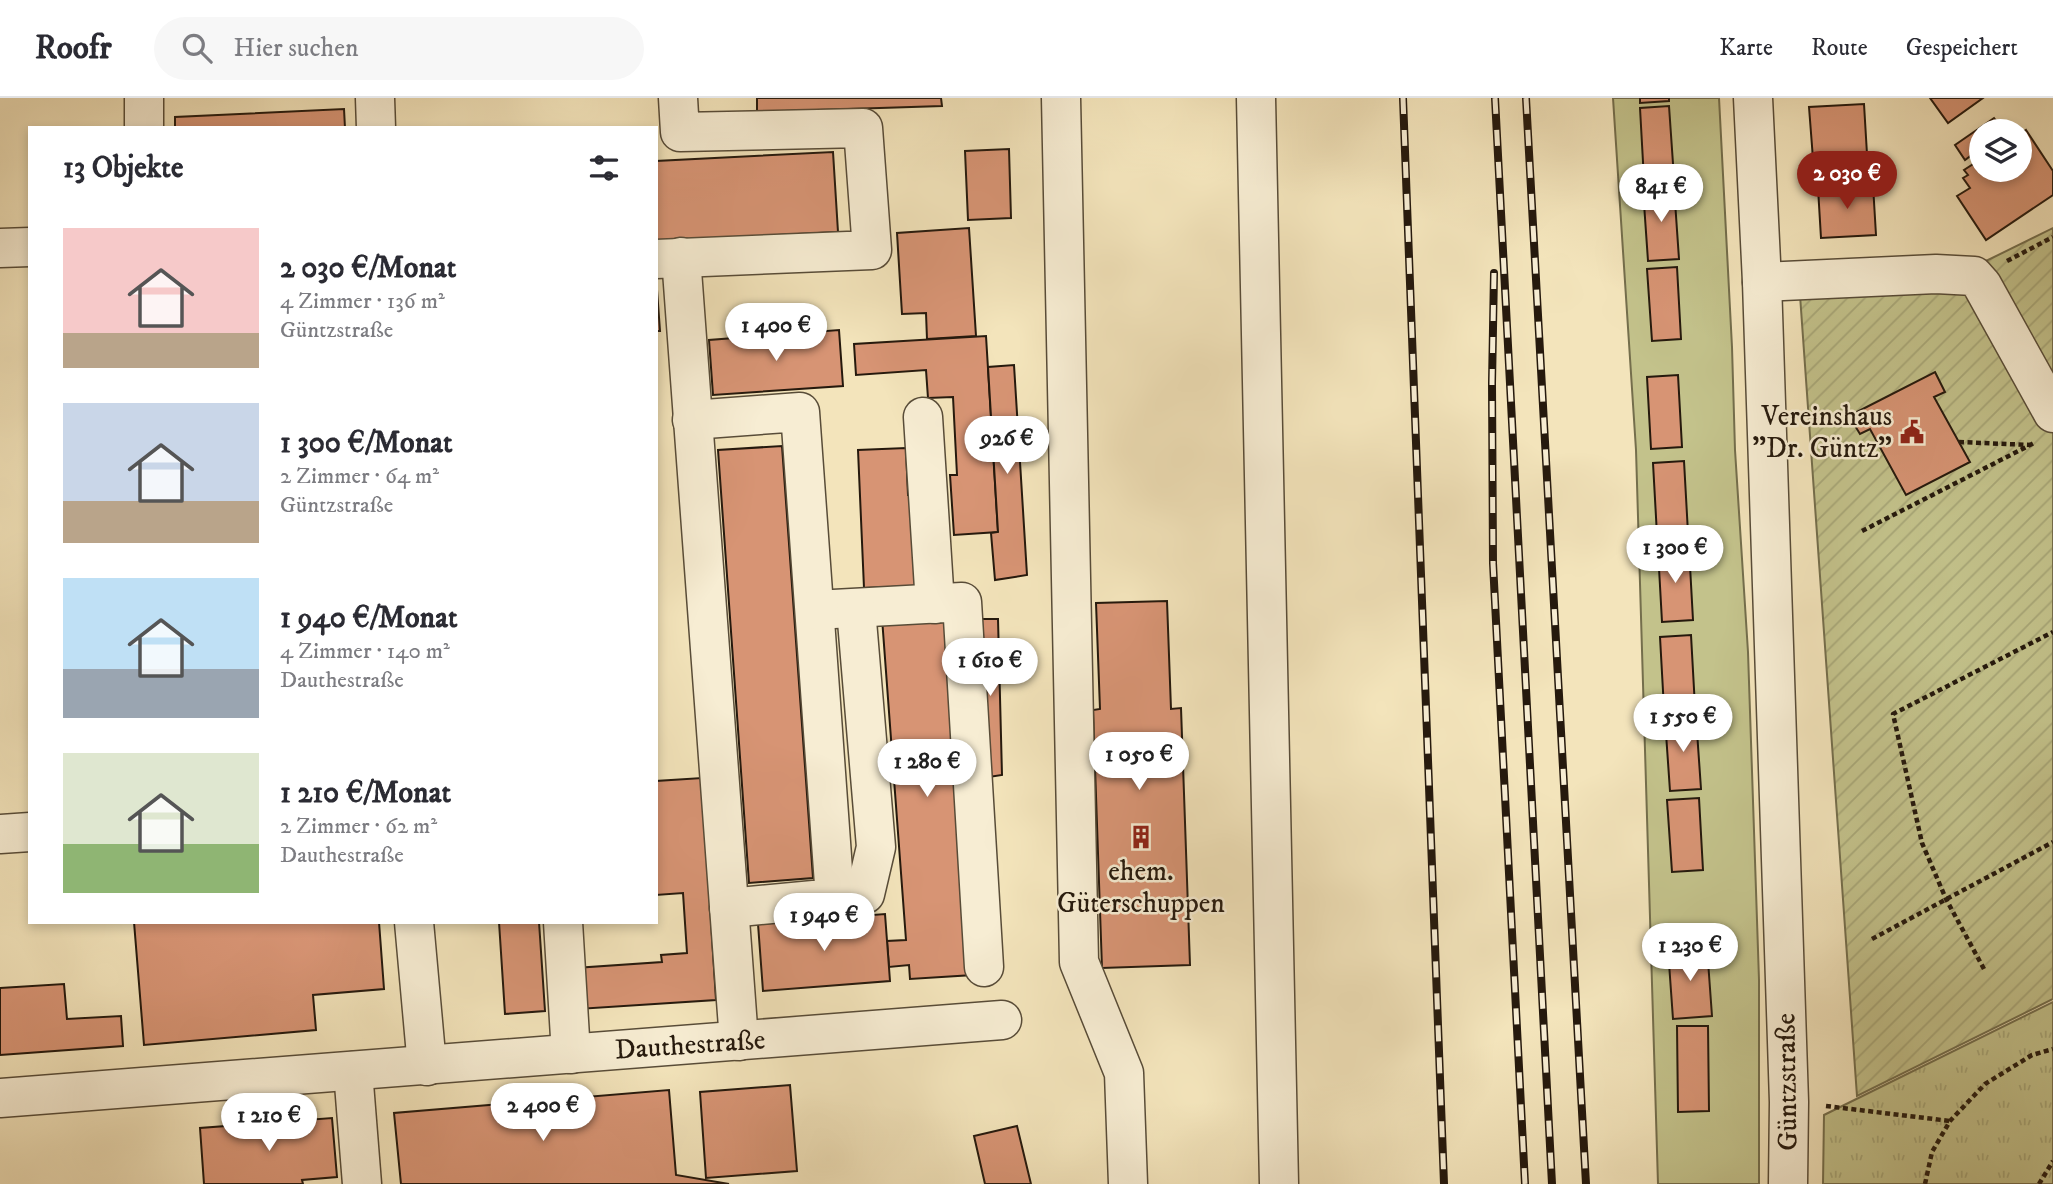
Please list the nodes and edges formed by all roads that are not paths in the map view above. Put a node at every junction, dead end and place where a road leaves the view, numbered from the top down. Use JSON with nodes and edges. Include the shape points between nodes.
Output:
{"nodes":[{"id":1,"x":144,"y":98,"type":"edge"},
{"id":2,"x":375,"y":98,"type":"edge"},
{"id":3,"x":678,"y":98,"type":"edge"},
{"id":4,"x":1061,"y":98,"type":"edge"},
{"id":5,"x":1256,"y":98,"type":"edge"},
{"id":6,"x":1753,"y":98,"type":"edge"},
{"id":7,"x":144,"y":126,"type":"edge"},
{"id":8,"x":376,"y":126,"type":"edge"},
{"id":9,"x":28,"y":247,"type":"edge"},
{"id":10,"x":0,"y":248,"type":"edge"},
{"id":11,"x":668,"y":258,"type":"edge"},
{"id":12,"x":1762,"y":282,"type":"junction"},
{"id":13,"x":923,"y":417,"type":"dead end"},
{"id":14,"x":692,"y":420,"type":"junction"},
{"id":15,"x":2049,"y":425,"type":"edge"},
{"id":16,"x":935,"y":604,"type":"junction"},
{"id":17,"x":856,"y":609,"type":"junction"},
{"id":18,"x":815,"y":610,"type":"junction"},
{"id":19,"x":28,"y":832,"type":"edge"},
{"id":20,"x":0,"y":834,"type":"edge"},
{"id":21,"x":835,"y":898,"type":"junction"},
{"id":22,"x":729,"y":908,"type":"junction"},
{"id":23,"x":414,"y":924,"type":"edge"},
{"id":24,"x":563,"y":924,"type":"edge"},
{"id":25,"x":984,"y":967,"type":"dead end"},
{"id":26,"x":1002,"y":1020,"type":"dead end"},
{"id":27,"x":739,"y":1041,"type":"junction"},
{"id":28,"x":571,"y":1054,"type":"junction"},
{"id":29,"x":427,"y":1066,"type":"junction"},
{"id":30,"x":353,"y":1071,"type":"junction"},
{"id":31,"x":0,"y":1098,"type":"edge"},
{"id":32,"x":362,"y":1184,"type":"edge"},
{"id":33,"x":1128,"y":1184,"type":"edge"},
{"id":34,"x":1279,"y":1184,"type":"edge"},
{"id":35,"x":1788,"y":1184,"type":"edge"}],
"edges":[{"from":1,"to":7,"type":"street"},
{"from":2,"to":8,"type":"street"},
{"from":3,"to":11,"type":"street","via":[[680,132],[863,128],[872,250]]},
{"from":4,"to":33,"type":"street","via":[[1079,962],[1124,1073]]},
{"from":5,"to":34,"type":"street"},
{"from":6,"to":12,"type":"street","name":"Güntzstraße"},
{"from":9,"to":10,"type":"street"},
{"from":11,"to":14,"type":"street"},
{"from":12,"to":15,"type":"street","via":[[1974,276]]},
{"from":12,"to":35,"type":"street","name":"Güntzstraße"},
{"from":13,"to":16,"type":"street"},
{"from":14,"to":18,"type":"street","via":[[800,412]]},
{"from":14,"to":22,"type":"street"},
{"from":16,"to":17,"type":"street"},
{"from":16,"to":25,"type":"street","via":[[962,602]]},
{"from":17,"to":18,"type":"street"},
{"from":17,"to":21,"type":"street","via":[[876,847],[865,894]]},
{"from":18,"to":21,"type":"street"},
{"from":19,"to":20,"type":"street"},
{"from":21,"to":22,"type":"street"},
{"from":22,"to":27,"type":"street"},
{"from":23,"to":29,"type":"street"},
{"from":24,"to":28,"type":"street"},
{"from":26,"to":27,"type":"street","name":"Dauthestraße"},
{"from":27,"to":28,"type":"street","name":"Dauthestraße"},
{"from":28,"to":29,"type":"street","name":"Dauthestraße"},
{"from":29,"to":30,"type":"street","name":"Dauthestraße"},
{"from":30,"to":31,"type":"street","name":"Dauthestraße"},
{"from":30,"to":32,"type":"street"}]}
